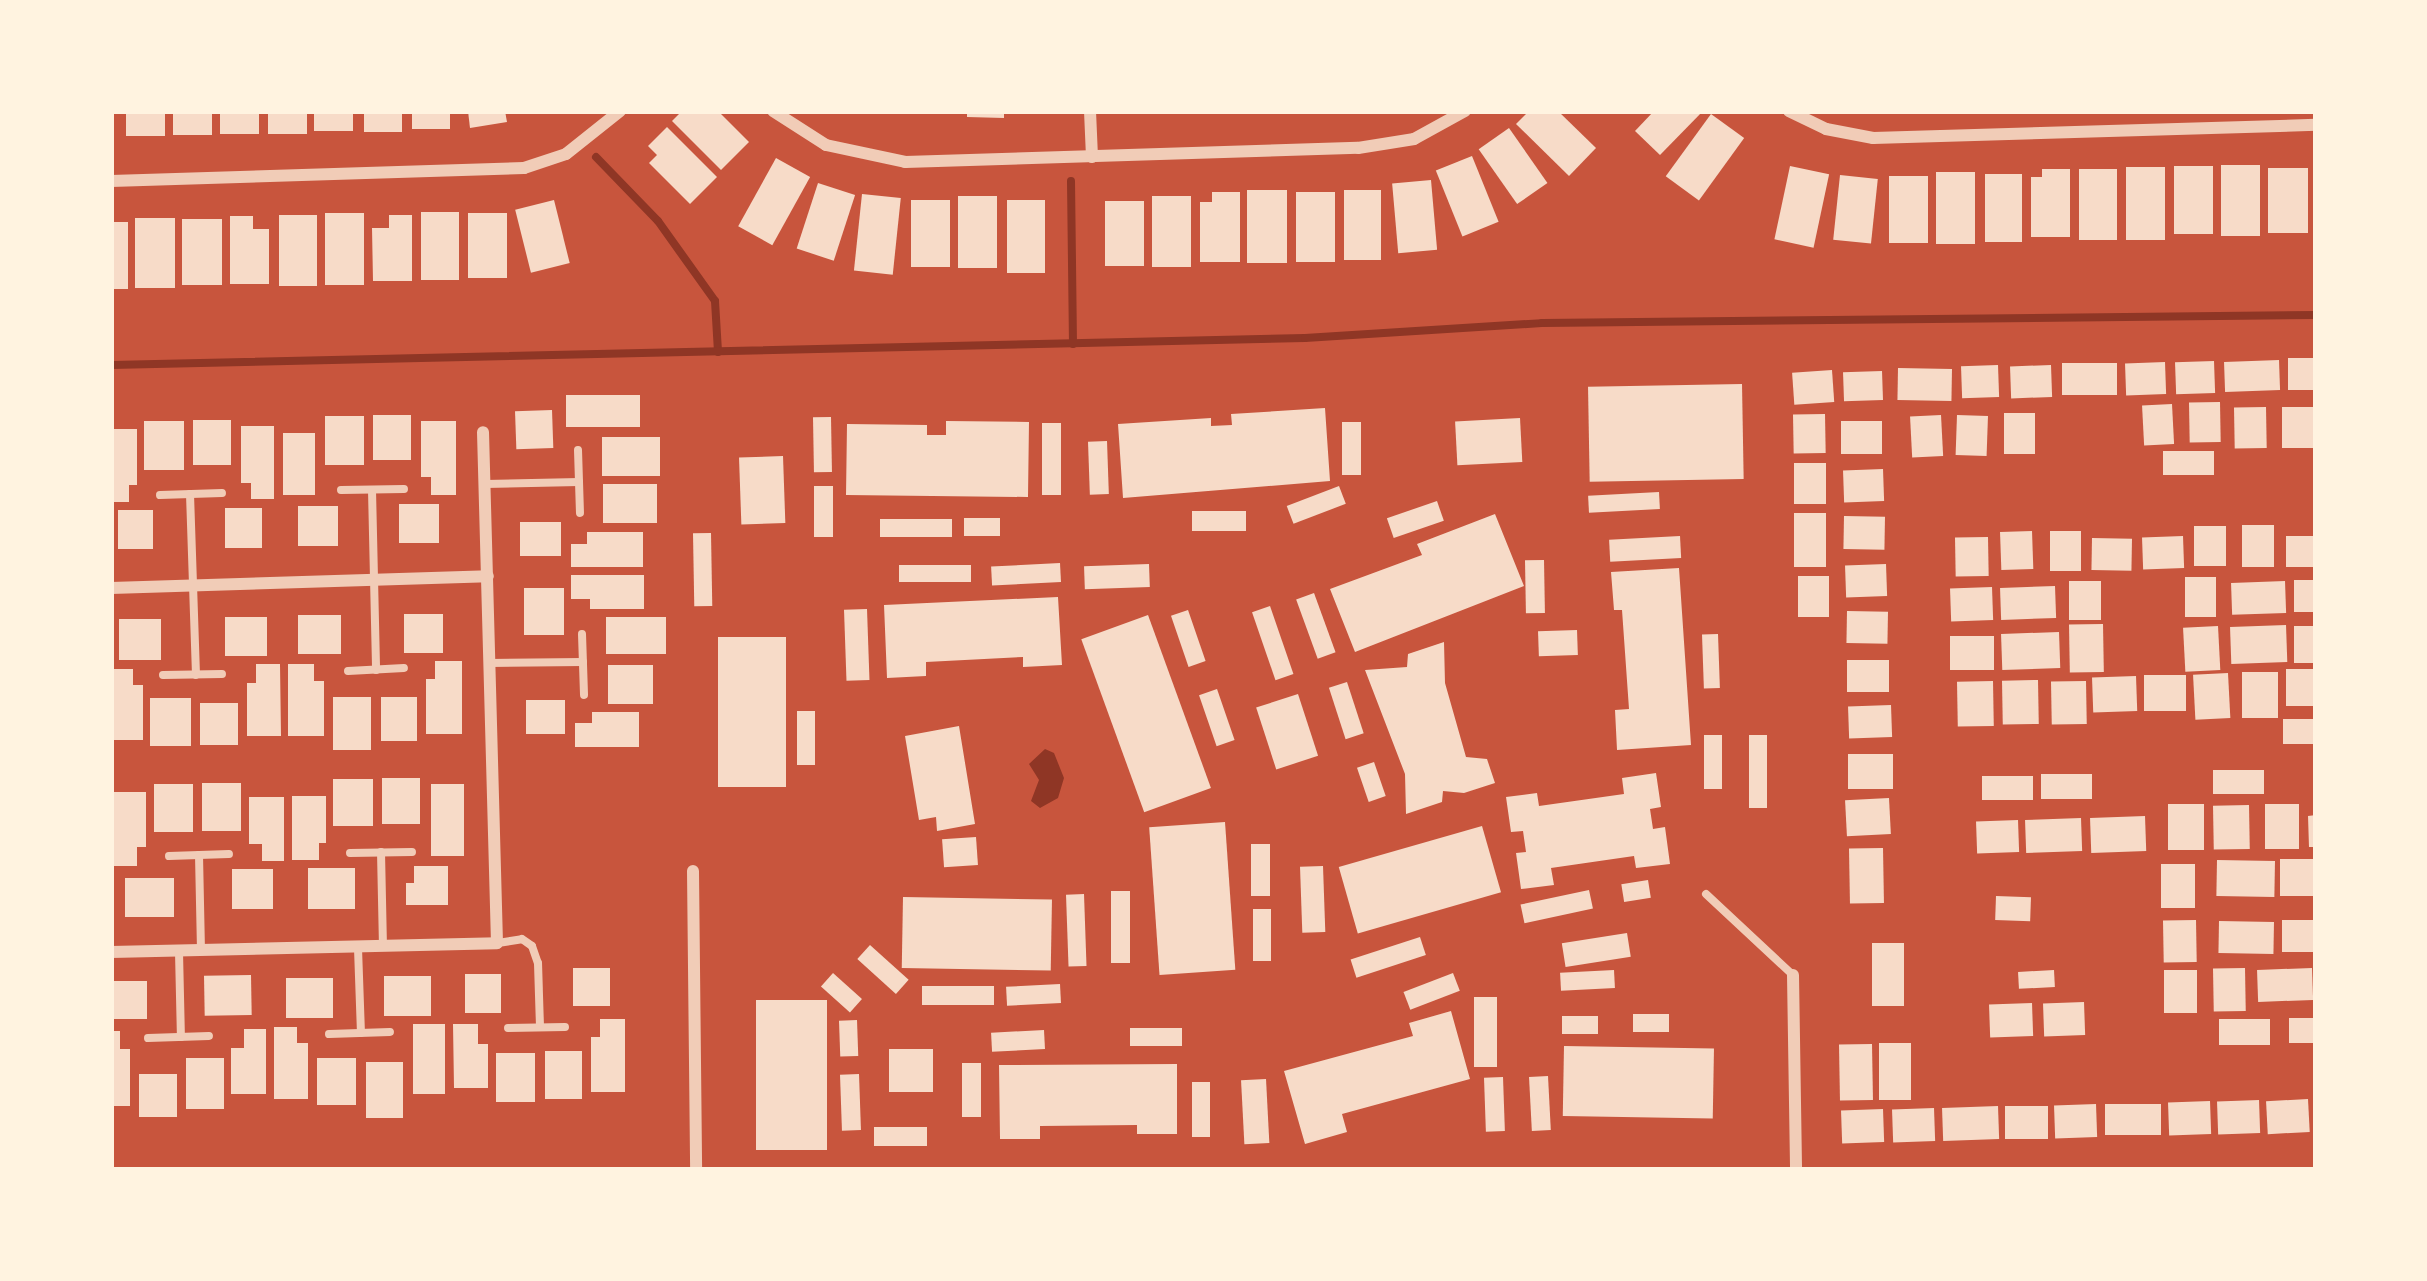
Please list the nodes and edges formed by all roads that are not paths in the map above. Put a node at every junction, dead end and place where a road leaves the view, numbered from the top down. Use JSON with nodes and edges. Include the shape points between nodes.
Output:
{"nodes":[{"id":1,"x":620,"y":111,"type":"edge"},
{"id":2,"x":772,"y":111,"type":"edge"},
{"id":3,"x":1090,"y":111,"type":"edge"},
{"id":4,"x":1465,"y":111,"type":"edge"},
{"id":5,"x":1789,"y":111,"type":"edge"},
{"id":6,"x":2316,"y":125,"type":"edge"},
{"id":7,"x":1092,"y":157,"type":"junction"},
{"id":8,"x":111,"y":181,"type":"edge"},
{"id":9,"x":483,"y":431,"type":"dead end"},
{"id":10,"x":578,"y":450,"type":"dead end"},
{"id":11,"x":579,"y":482,"type":"junction"},
{"id":12,"x":484,"y":484,"type":"junction"},
{"id":13,"x":404,"y":489,"type":"dead end"},
{"id":14,"x":341,"y":490,"type":"dead end"},
{"id":15,"x":372,"y":490,"type":"junction"},
{"id":16,"x":190,"y":494,"type":"junction"},
{"id":17,"x":222,"y":494,"type":"dead end"},
{"id":18,"x":160,"y":495,"type":"dead end"},
{"id":19,"x":580,"y":513,"type":"dead end"},
{"id":20,"x":488,"y":576,"type":"junction"},
{"id":21,"x":374,"y":580,"type":"junction"},
{"id":22,"x":193,"y":585,"type":"junction"},
{"id":23,"x":111,"y":588,"type":"edge"},
{"id":24,"x":582,"y":634,"type":"dead end"},
{"id":25,"x":583,"y":662,"type":"junction"},
{"id":26,"x":489,"y":664,"type":"junction"},
{"id":27,"x":404,"y":668,"type":"dead end"},
{"id":28,"x":376,"y":670,"type":"junction"},
{"id":29,"x":348,"y":671,"type":"dead end"},
{"id":30,"x":222,"y":674,"type":"dead end"},
{"id":31,"x":164,"y":675,"type":"dead end"},
{"id":32,"x":196,"y":675,"type":"junction"},
{"id":33,"x":584,"y":695,"type":"dead end"},
{"id":34,"x":381,"y":852,"type":"junction"},
{"id":35,"x":412,"y":852,"type":"dead end"},
{"id":36,"x":350,"y":853,"type":"dead end"},
{"id":37,"x":229,"y":854,"type":"dead end"},
{"id":38,"x":199,"y":855,"type":"junction"},
{"id":39,"x":169,"y":856,"type":"dead end"},
{"id":40,"x":693,"y":871,"type":"dead end"},
{"id":41,"x":1706,"y":893,"type":"dead end"},
{"id":42,"x":496,"y":943,"type":"junction"},
{"id":43,"x":358,"y":946,"type":"junction"},
{"id":44,"x":383,"y":946,"type":"junction"},
{"id":45,"x":179,"y":950,"type":"junction"},
{"id":46,"x":201,"y":950,"type":"junction"},
{"id":47,"x":111,"y":952,"type":"edge"},
{"id":48,"x":1793,"y":975,"type":"joint"},
{"id":49,"x":540,"y":1027,"type":"junction"},
{"id":50,"x":565,"y":1027,"type":"dead end"},
{"id":51,"x":508,"y":1028,"type":"dead end"},
{"id":52,"x":390,"y":1032,"type":"dead end"},
{"id":53,"x":361,"y":1033,"type":"junction"},
{"id":54,"x":329,"y":1034,"type":"dead end"},
{"id":55,"x":209,"y":1036,"type":"dead end"},
{"id":56,"x":148,"y":1037,"type":"dead end"},
{"id":57,"x":182,"y":1037,"type":"junction"},
{"id":58,"x":696,"y":1170,"type":"edge"},
{"id":59,"x":1796,"y":1170,"type":"edge"}],
"edges":[{"from":1,"to":8,"type":"street","via":[[566,154],[524,169]]},
{"from":2,"to":7,"type":"street","via":[[862,157]]},
{"from":3,"to":7,"type":"street"},
{"from":4,"to":7,"type":"street","via":[[1414,139],[1358,148]]},
{"from":5,"to":6,"type":"street","via":[[1873,138]]},
{"from":9,"to":12,"type":"street"},
{"from":10,"to":11,"type":"lane"},
{"from":11,"to":12,"type":"lane"},
{"from":11,"to":19,"type":"lane"},
{"from":12,"to":20,"type":"street"},
{"from":13,"to":15,"type":"lane"},
{"from":14,"to":15,"type":"lane"},
{"from":15,"to":21,"type":"lane"},
{"from":16,"to":17,"type":"lane"},
{"from":16,"to":18,"type":"lane"},
{"from":16,"to":22,"type":"lane"},
{"from":20,"to":21,"type":"street"},
{"from":20,"to":26,"type":"street"},
{"from":21,"to":22,"type":"street"},
{"from":21,"to":28,"type":"lane"},
{"from":22,"to":23,"type":"street"},
{"from":22,"to":32,"type":"lane"},
{"from":24,"to":25,"type":"lane"},
{"from":25,"to":26,"type":"lane"},
{"from":25,"to":33,"type":"lane"},
{"from":26,"to":42,"type":"street"},
{"from":27,"to":28,"type":"lane"},
{"from":28,"to":29,"type":"lane"},
{"from":30,"to":32,"type":"lane"},
{"from":31,"to":32,"type":"lane"},
{"from":34,"to":35,"type":"lane"},
{"from":34,"to":36,"type":"lane"},
{"from":34,"to":44,"type":"lane"},
{"from":37,"to":38,"type":"lane"},
{"from":38,"to":39,"type":"lane"},
{"from":38,"to":46,"type":"lane"},
{"from":40,"to":58,"type":"street"},
{"from":41,"to":48,"type":"lane"},
{"from":42,"to":44,"type":"street"},
{"from":42,"to":49,"type":"lane","via":[[522,939],[532,946]]},
{"from":43,"to":44,"type":"street"},
{"from":43,"to":46,"type":"street"},
{"from":43,"to":53,"type":"lane"},
{"from":45,"to":46,"type":"street"},
{"from":45,"to":47,"type":"street"},
{"from":45,"to":57,"type":"lane"},
{"from":48,"to":59,"type":"street"},
{"from":49,"to":50,"type":"lane"},
{"from":49,"to":51,"type":"lane"},
{"from":52,"to":53,"type":"lane"},
{"from":53,"to":54,"type":"lane"},
{"from":55,"to":57,"type":"lane"},
{"from":56,"to":57,"type":"lane"}]}
